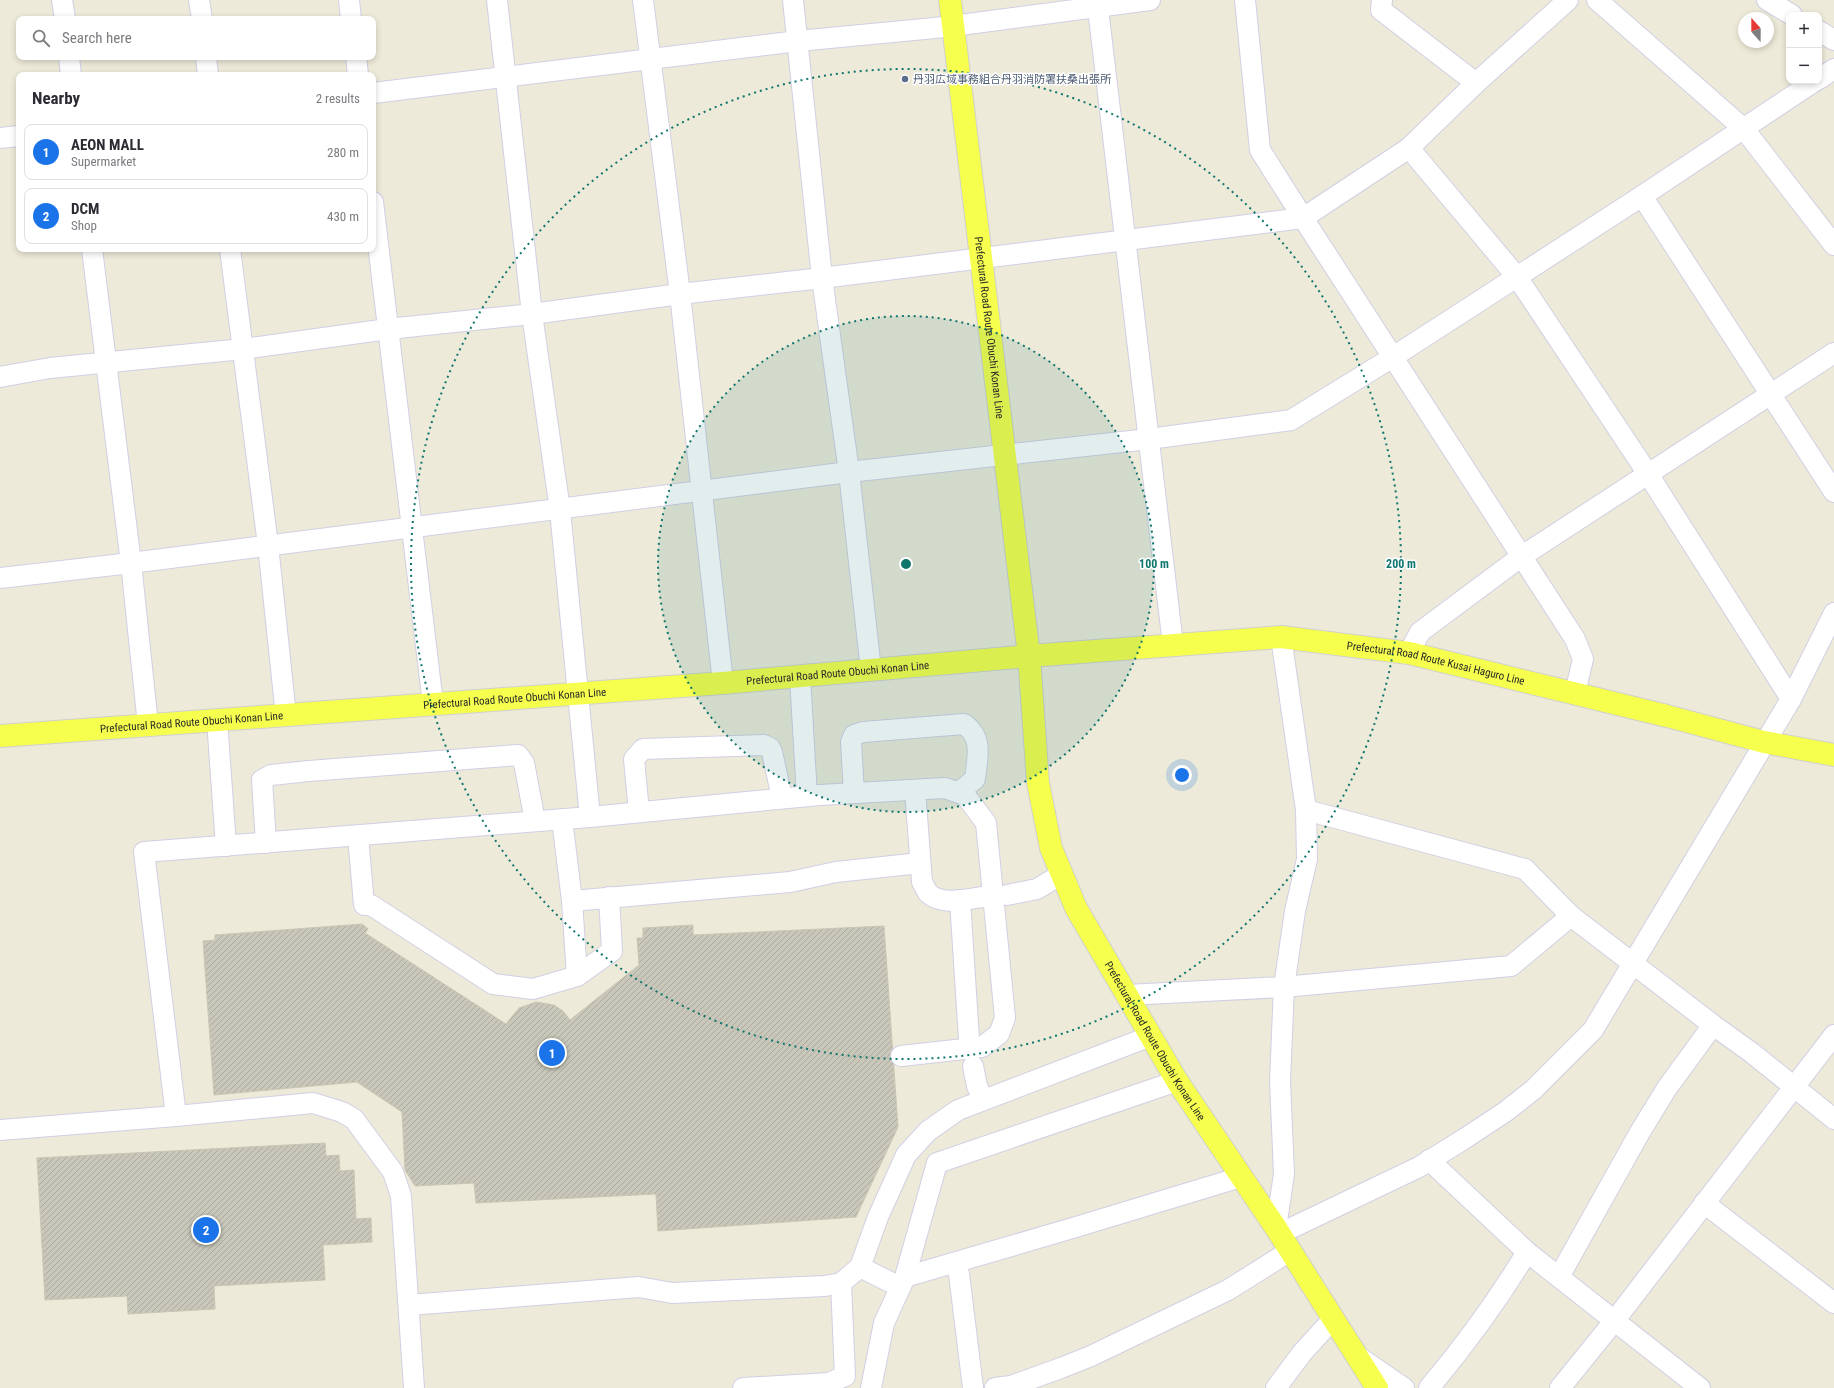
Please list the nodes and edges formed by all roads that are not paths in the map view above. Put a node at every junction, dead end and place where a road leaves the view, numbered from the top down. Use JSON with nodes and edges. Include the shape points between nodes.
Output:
{"nodes":[{"id":1,"x":62,"y":0,"type":"edge"},
{"id":2,"x":199,"y":0,"type":"edge"},
{"id":3,"x":349,"y":0,"type":"edge"},
{"id":4,"x":497,"y":0,"type":"edge"},
{"id":5,"x":643,"y":0,"type":"edge"},
{"id":6,"x":793,"y":0,"type":"edge"},
{"id":7,"x":950,"y":0,"type":"edge"},
{"id":8,"x":1150,"y":0,"type":"edge"},
{"id":9,"x":1245,"y":0,"type":"edge"},
{"id":10,"x":1382,"y":0,"type":"edge"},
{"id":11,"x":1568,"y":0,"type":"edge"},
{"id":12,"x":1597,"y":0,"type":"edge"},
{"id":13,"x":1767,"y":0,"type":"edge"},
{"id":14,"x":1097,"y":3,"type":"edge"},
{"id":15,"x":1787,"y":12,"type":"edge"},
{"id":16,"x":65,"y":16,"type":"edge"},
{"id":17,"x":202,"y":16,"type":"edge"},
{"id":18,"x":351,"y":16,"type":"edge"},
{"id":19,"x":953,"y":25,"type":"junction"},
{"id":20,"x":1822,"y":33,"type":"edge"},
{"id":21,"x":1834,"y":40,"type":"edge"},
{"id":22,"x":798,"y":41,"type":"junction"},
{"id":23,"x":69,"y":60,"type":"edge"},
{"id":24,"x":206,"y":60,"type":"edge"},
{"id":25,"x":356,"y":60,"type":"edge"},
{"id":26,"x":651,"y":60,"type":"junction"},
{"id":27,"x":1834,"y":69,"type":"edge"},
{"id":28,"x":71,"y":72,"type":"edge"},
{"id":29,"x":208,"y":72,"type":"edge"},
{"id":30,"x":358,"y":72,"type":"edge"},
{"id":31,"x":506,"y":77,"type":"junction"},
{"id":32,"x":1822,"y":77,"type":"edge"},
{"id":33,"x":1476,"y":82,"type":"junction"},
{"id":34,"x":1812,"y":84,"type":"edge"},
{"id":35,"x":376,"y":94,"type":"edge"},
{"id":36,"x":1744,"y":129,"type":"junction"},
{"id":37,"x":16,"y":136,"type":"edge"},
{"id":38,"x":0,"y":138,"type":"edge"},
{"id":39,"x":1409,"y":148,"type":"junction"},
{"id":40,"x":1642,"y":196,"type":"junction"},
{"id":41,"x":1303,"y":218,"type":"junction"},
{"id":42,"x":376,"y":227,"type":"edge"},
{"id":43,"x":1124,"y":241,"type":"junction"},
{"id":44,"x":1834,"y":245,"type":"edge"},
{"id":45,"x":92,"y":252,"type":"edge"},
{"id":46,"x":230,"y":252,"type":"edge"},
{"id":47,"x":981,"y":257,"type":"junction"},
{"id":48,"x":1516,"y":277,"type":"junction"},
{"id":49,"x":822,"y":278,"type":"junction"},
{"id":50,"x":680,"y":294,"type":"junction"},
{"id":51,"x":532,"y":314,"type":"junction"},
{"id":52,"x":388,"y":329,"type":"junction"},
{"id":53,"x":243,"y":349,"type":"junction"},
{"id":54,"x":1834,"y":353,"type":"edge"},
{"id":55,"x":1393,"y":357,"type":"junction"},
{"id":56,"x":106,"y":364,"type":"junction"},
{"id":57,"x":0,"y":377,"type":"edge"},
{"id":58,"x":1770,"y":395,"type":"junction"},
{"id":59,"x":1149,"y":439,"type":"junction"},
{"id":60,"x":1004,"y":456,"type":"junction"},
{"id":61,"x":849,"y":472,"type":"junction"},
{"id":62,"x":1648,"y":474,"type":"junction"},
{"id":63,"x":702,"y":492,"type":"junction"},
{"id":64,"x":1834,"y":492,"type":"edge"},
{"id":65,"x":560,"y":510,"type":"junction"},
{"id":66,"x":412,"y":527,"type":"junction"},
{"id":67,"x":268,"y":545,"type":"junction"},
{"id":68,"x":1522,"y":556,"type":"junction"},
{"id":69,"x":131,"y":563,"type":"junction"},
{"id":70,"x":0,"y":578,"type":"edge"},
{"id":71,"x":1834,"y":613,"type":"edge"},
{"id":72,"x":1281,"y":637,"type":"junction"},
{"id":73,"x":1173,"y":645,"type":"junction"},
{"id":74,"x":1409,"y":653,"type":"junction"},
{"id":75,"x":1029,"y":656,"type":"junction"},
{"id":76,"x":871,"y":670,"type":"junction"},
{"id":77,"x":800,"y":677,"type":"junction"},
{"id":78,"x":723,"y":683,"type":"junction"},
{"id":79,"x":578,"y":694,"type":"junction"},
{"id":80,"x":1575,"y":694,"type":"junction"},
{"id":81,"x":1791,"y":699,"type":"junction"},
{"id":82,"x":432,"y":704,"type":"junction"},
{"id":83,"x":286,"y":716,"type":"junction"},
{"id":84,"x":217,"y":720,"type":"junction"},
{"id":85,"x":148,"y":725,"type":"junction"},
{"id":86,"x":0,"y":736,"type":"edge"},
{"id":87,"x":1764,"y":742,"type":"junction"},
{"id":88,"x":1834,"y":755,"type":"edge"},
{"id":89,"x":915,"y":790,"type":"junction"},
{"id":90,"x":959,"y":792,"type":"junction"},
{"id":91,"x":854,"y":793,"type":"junction"},
{"id":92,"x":807,"y":796,"type":"junction"},
{"id":93,"x":782,"y":798,"type":"junction"},
{"id":94,"x":1306,"y":810,"type":"junction"},
{"id":95,"x":639,"y":812,"type":"junction"},
{"id":96,"x":590,"y":817,"type":"junction"},
{"id":97,"x":562,"y":819,"type":"junction"},
{"id":98,"x":535,"y":821,"type":"junction"},
{"id":99,"x":358,"y":836,"type":"junction"},
{"id":100,"x":266,"y":843,"type":"junction"},
{"id":101,"x":226,"y":846,"type":"junction"},
{"id":102,"x":920,"y":864,"type":"junction"},
{"id":103,"x":1062,"y":874,"type":"junction"},
{"id":104,"x":1007,"y":895,"type":"dead end"},
{"id":105,"x":609,"y":897,"type":"junction"},
{"id":106,"x":983,"y":897,"type":"dead end"},
{"id":107,"x":960,"y":900,"type":"junction"},
{"id":108,"x":572,"y":901,"type":"junction"},
{"id":109,"x":1571,"y":916,"type":"junction"},
{"id":110,"x":1632,"y":963,"type":"junction"},
{"id":111,"x":577,"y":976,"type":"junction"},
{"id":112,"x":1284,"y":987,"type":"junction"},
{"id":113,"x":1127,"y":995,"type":"junction"},
{"id":114,"x":1713,"y":1025,"type":"junction"},
{"id":115,"x":1834,"y":1035,"type":"edge"},
{"id":116,"x":1151,"y":1036,"type":"junction"},
{"id":117,"x":969,"y":1039,"type":"dead end"},
{"id":118,"x":901,"y":1056,"type":"dead end"},
{"id":119,"x":973,"y":1066,"type":"dead end"},
{"id":120,"x":1177,"y":1081,"type":"junction"},
{"id":121,"x":1794,"y":1088,"type":"junction"},
{"id":122,"x":982,"y":1100,"type":"junction"},
{"id":123,"x":176,"y":1116,"type":"junction"},
{"id":124,"x":1834,"y":1119,"type":"edge"},
{"id":125,"x":0,"y":1130,"type":"edge"},
{"id":126,"x":1429,"y":1160,"type":"junction"},
{"id":127,"x":1241,"y":1177,"type":"junction"},
{"id":128,"x":1704,"y":1203,"type":"junction"},
{"id":129,"x":1282,"y":1238,"type":"junction"},
{"id":130,"x":1527,"y":1252,"type":"junction"},
{"id":131,"x":955,"y":1263,"type":"junction"},
{"id":132,"x":860,"y":1267,"type":"junction"},
{"id":133,"x":1559,"y":1277,"type":"junction"},
{"id":134,"x":903,"y":1282,"type":"junction"},
{"id":135,"x":841,"y":1283,"type":"junction"},
{"id":136,"x":1834,"y":1303,"type":"edge"},
{"id":137,"x":409,"y":1305,"type":"junction"},
{"id":138,"x":1333,"y":1319,"type":"junction"},
{"id":139,"x":1615,"y":1320,"type":"junction"},
{"id":140,"x":1356,"y":1355,"type":"junction"},
{"id":141,"x":414,"y":1388,"type":"edge"},
{"id":142,"x":743,"y":1388,"type":"edge"},
{"id":143,"x":871,"y":1388,"type":"edge"},
{"id":144,"x":972,"y":1388,"type":"edge"},
{"id":145,"x":995,"y":1388,"type":"edge"},
{"id":146,"x":1276,"y":1388,"type":"edge"},
{"id":147,"x":1377,"y":1388,"type":"edge"},
{"id":148,"x":1404,"y":1388,"type":"edge"},
{"id":149,"x":1429,"y":1388,"type":"edge"},
{"id":150,"x":1560,"y":1388,"type":"edge"},
{"id":151,"x":1700,"y":1388,"type":"edge"}],
"edges":[{"from":1,"to":16,"type":"street"},
{"from":2,"to":17,"type":"street"},
{"from":3,"to":18,"type":"street"},
{"from":4,"to":31,"type":"street"},
{"from":5,"to":26,"type":"street"},
{"from":6,"to":22,"type":"street"},
{"from":7,"to":19,"type":"main road","name":"Prefectural Road Route Obuchi Konan Line"},
{"from":8,"to":14,"type":"street"},
{"from":9,"to":41,"type":"street","via":[[1260,150]]},
{"from":10,"to":33,"type":"street","via":[[1381,10]]},
{"from":11,"to":33,"type":"street"},
{"from":12,"to":36,"type":"street"},
{"from":13,"to":15,"type":"street"},
{"from":14,"to":19,"type":"street"},
{"from":14,"to":43,"type":"street"},
{"from":19,"to":22,"type":"street"},
{"from":19,"to":47,"type":"main road","name":"Prefectural Road Route Obuchi Konan Line"},
{"from":20,"to":21,"type":"street"},
{"from":22,"to":26,"type":"street"},
{"from":22,"to":49,"type":"street"},
{"from":23,"to":28,"type":"street"},
{"from":24,"to":29,"type":"street"},
{"from":25,"to":30,"type":"street"},
{"from":26,"to":31,"type":"street"},
{"from":26,"to":50,"type":"street"},
{"from":27,"to":32,"type":"street"},
{"from":31,"to":35,"type":"street"},
{"from":31,"to":51,"type":"street"},
{"from":33,"to":39,"type":"street"},
{"from":34,"to":36,"type":"street"},
{"from":36,"to":40,"type":"street"},
{"from":36,"to":44,"type":"street"},
{"from":37,"to":38,"type":"street"},
{"from":39,"to":41,"type":"street"},
{"from":39,"to":48,"type":"street"},
{"from":40,"to":48,"type":"street"},
{"from":40,"to":58,"type":"street"},
{"from":41,"to":43,"type":"street"},
{"from":41,"to":55,"type":"street"},
{"from":42,"to":52,"type":"street"},
{"from":43,"to":47,"type":"street"},
{"from":43,"to":59,"type":"street"},
{"from":45,"to":56,"type":"street"},
{"from":46,"to":53,"type":"street"},
{"from":47,"to":49,"type":"street"},
{"from":47,"to":60,"type":"main road","name":"Prefectural Road Route Obuchi Konan Line"},
{"from":48,"to":55,"type":"street"},
{"from":48,"to":62,"type":"street"},
{"from":49,"to":50,"type":"street"},
{"from":49,"to":61,"type":"street"},
{"from":50,"to":51,"type":"street"},
{"from":50,"to":63,"type":"street"},
{"from":51,"to":52,"type":"street"},
{"from":51,"to":65,"type":"street"},
{"from":52,"to":53,"type":"street"},
{"from":52,"to":66,"type":"street"},
{"from":53,"to":56,"type":"street"},
{"from":53,"to":67,"type":"street"},
{"from":54,"to":58,"type":"street"},
{"from":55,"to":59,"type":"street","via":[[1291,420]]},
{"from":55,"to":68,"type":"street"},
{"from":56,"to":57,"type":"street","via":[[50,368]]},
{"from":56,"to":69,"type":"street"},
{"from":58,"to":62,"type":"street"},
{"from":58,"to":64,"type":"street"},
{"from":59,"to":60,"type":"street"},
{"from":59,"to":73,"type":"street"},
{"from":60,"to":61,"type":"street"},
{"from":60,"to":75,"type":"main road","name":"Prefectural Road Route Obuchi Konan Line"},
{"from":61,"to":63,"type":"street"},
{"from":61,"to":76,"type":"street"},
{"from":62,"to":68,"type":"street"},
{"from":62,"to":81,"type":"street"},
{"from":63,"to":65,"type":"street"},
{"from":63,"to":78,"type":"street"},
{"from":65,"to":66,"type":"street"},
{"from":65,"to":79,"type":"street"},
{"from":66,"to":67,"type":"street"},
{"from":66,"to":82,"type":"street"},
{"from":67,"to":69,"type":"street"},
{"from":67,"to":83,"type":"street"},
{"from":68,"to":74,"type":"street","via":[[1420,632]]},
{"from":68,"to":80,"type":"street","via":[[1576,639],[1584,659]]},
{"from":69,"to":70,"type":"street"},
{"from":69,"to":85,"type":"street"},
{"from":71,"to":81,"type":"street"},
{"from":72,"to":73,"type":"main road","name":"Prefectural Road Route Kusai Haguro Line"},
{"from":72,"to":74,"type":"main road","name":"Prefectural Road Route Kusai Haguro Line"},
{"from":72,"to":94,"type":"street"},
{"from":73,"to":75,"type":"main road","name":"Prefectural Road Route Kusai Haguro Line"},
{"from":74,"to":80,"type":"main road","name":"Prefectural Road Route Kusai Haguro Line"},
{"from":75,"to":76,"type":"main road","name":"Prefectural Road Route Obuchi Konan Line"},
{"from":75,"to":103,"type":"main road","name":"Prefectural Road Route Obuchi Konan Line","via":[[1038,783],[1051,848]]},
{"from":76,"to":77,"type":"main road","name":"Prefectural Road Route Obuchi Konan Line"},
{"from":77,"to":78,"type":"main road","name":"Prefectural Road Route Obuchi Konan Line"},
{"from":77,"to":92,"type":"street"},
{"from":78,"to":79,"type":"main road","name":"Prefectural Road Route Obuchi Konan Line"},
{"from":79,"to":82,"type":"main road","name":"Prefectural Road Route Obuchi Konan Line"},
{"from":79,"to":96,"type":"street"},
{"from":80,"to":87,"type":"main road","name":"Prefectural Road Route Kusai Haguro Line"},
{"from":81,"to":87,"type":"street"},
{"from":82,"to":83,"type":"main road","name":"Prefectural Road Route Obuchi Konan Line"},
{"from":83,"to":84,"type":"main road","name":"Prefectural Road Route Obuchi Konan Line"},
{"from":84,"to":85,"type":"main road","name":"Prefectural Road Route Obuchi Konan Line"},
{"from":84,"to":101,"type":"street"},
{"from":85,"to":86,"type":"main road","name":"Prefectural Road Route Obuchi Konan Line"},
{"from":87,"to":88,"type":"main road","name":"Prefectural Road Route Kusai Haguro Line"},
{"from":87,"to":110,"type":"street"},
{"from":89,"to":90,"type":"street","via":[[945,788]]},
{"from":89,"to":91,"type":"street"},
{"from":89,"to":102,"type":"street"},
{"from":90,"to":91,"type":"street","via":[[974,779],[978,743],[973,730],[964,724],[863,732],[854,735],[851,742]]},
{"from":90,"to":118,"type":"street","via":[[965,794],[986,823],[1005,1018],[999,1034],[982,1047]]},
{"from":91,"to":92,"type":"street"},
{"from":92,"to":93,"type":"street"},
{"from":93,"to":95,"type":"street"},
{"from":93,"to":95,"type":"street","via":[[772,752],[764,745],[643,749],[634,759]]},
{"from":94,"to":109,"type":"street","via":[[1525,869]]},
{"from":94,"to":112,"type":"street","via":[[1307,859],[1295,911]]},
{"from":95,"to":96,"type":"street"},
{"from":96,"to":97,"type":"street"},
{"from":97,"to":98,"type":"street"},
{"from":97,"to":108,"type":"street"},
{"from":98,"to":99,"type":"street"},
{"from":98,"to":100,"type":"street","via":[[524,763],[518,755],[309,771],[271,775],[262,780]]},
{"from":99,"to":100,"type":"street"},
{"from":99,"to":111,"type":"street","via":[[364,904],[371,905],[493,984],[533,989]]},
{"from":100,"to":101,"type":"street"},
{"from":101,"to":123,"type":"street","via":[[144,852]]},
{"from":102,"to":105,"type":"street","via":[[836,872],[790,882]]},
{"from":102,"to":107,"type":"street","via":[[922,882],[928,892],[940,900]]},
{"from":103,"to":104,"type":"street","via":[[1037,889]]},
{"from":103,"to":113,"type":"main road","name":"Prefectural Road Route Obuchi Konan Line","via":[[1076,908]]},
{"from":105,"to":108,"type":"street"},
{"from":105,"to":111,"type":"street","via":[[612,951]]},
{"from":106,"to":107,"type":"street"},
{"from":107,"to":117,"type":"street"},
{"from":108,"to":111,"type":"street"},
{"from":109,"to":110,"type":"street"},
{"from":109,"to":112,"type":"street","via":[[1511,966]]},
{"from":110,"to":114,"type":"street"},
{"from":110,"to":126,"type":"street","via":[[1593,1030],[1533,1090],[1499,1116]]},
{"from":112,"to":113,"type":"street"},
{"from":112,"to":129,"type":"street","via":[[1280,1081],[1284,1174]]},
{"from":113,"to":116,"type":"main road","name":"Prefectural Road Route Obuchi Konan Line"},
{"from":114,"to":121,"type":"street"},
{"from":114,"to":133,"type":"street","via":[[1667,1088]]},
{"from":115,"to":121,"type":"street"},
{"from":116,"to":120,"type":"main road","name":"Prefectural Road Route Obuchi Konan Line"},
{"from":116,"to":122,"type":"street"},
{"from":119,"to":122,"type":"street"},
{"from":120,"to":127,"type":"main road","name":"Prefectural Road Route Obuchi Konan Line"},
{"from":120,"to":134,"type":"street","via":[[937,1163]]},
{"from":121,"to":124,"type":"street"},
{"from":121,"to":128,"type":"street"},
{"from":122,"to":132,"type":"street","via":[[958,1110],[928,1131],[906,1155],[878,1217]]},
{"from":123,"to":125,"type":"street"},
{"from":123,"to":137,"type":"street","via":[[313,1103],[342,1112],[354,1119],[393,1172],[401,1196]]},
{"from":126,"to":129,"type":"street"},
{"from":126,"to":130,"type":"street"},
{"from":127,"to":129,"type":"main road","name":"Prefectural Road Route Obuchi Konan Line"},
{"from":127,"to":131,"type":"street"},
{"from":128,"to":136,"type":"street"},
{"from":128,"to":139,"type":"street"},
{"from":129,"to":138,"type":"main road","name":"Prefectural Road Route Obuchi Konan Line"},
{"from":129,"to":145,"type":"street","via":[[1228,1290],[1091,1356],[1011,1386]]},
{"from":130,"to":133,"type":"street"},
{"from":130,"to":149,"type":"street","via":[[1498,1299]]},
{"from":131,"to":134,"type":"street"},
{"from":131,"to":144,"type":"street","via":[[959,1274]]},
{"from":132,"to":134,"type":"street"},
{"from":132,"to":135,"type":"street"},
{"from":133,"to":139,"type":"street"},
{"from":134,"to":143,"type":"street","via":[[884,1323]]},
{"from":135,"to":137,"type":"street","via":[[825,1286],[672,1293],[639,1287]]},
{"from":135,"to":142,"type":"street","via":[[845,1376],[829,1383]]},
{"from":137,"to":141,"type":"street"},
{"from":138,"to":140,"type":"main road","name":"Prefectural Road Route Obuchi Konan Line"},
{"from":138,"to":146,"type":"street","via":[[1302,1353]]},
{"from":139,"to":150,"type":"street"},
{"from":139,"to":151,"type":"street"},
{"from":140,"to":147,"type":"main road","name":"Prefectural Road Route Obuchi Konan Line"},
{"from":140,"to":148,"type":"street"}]}
